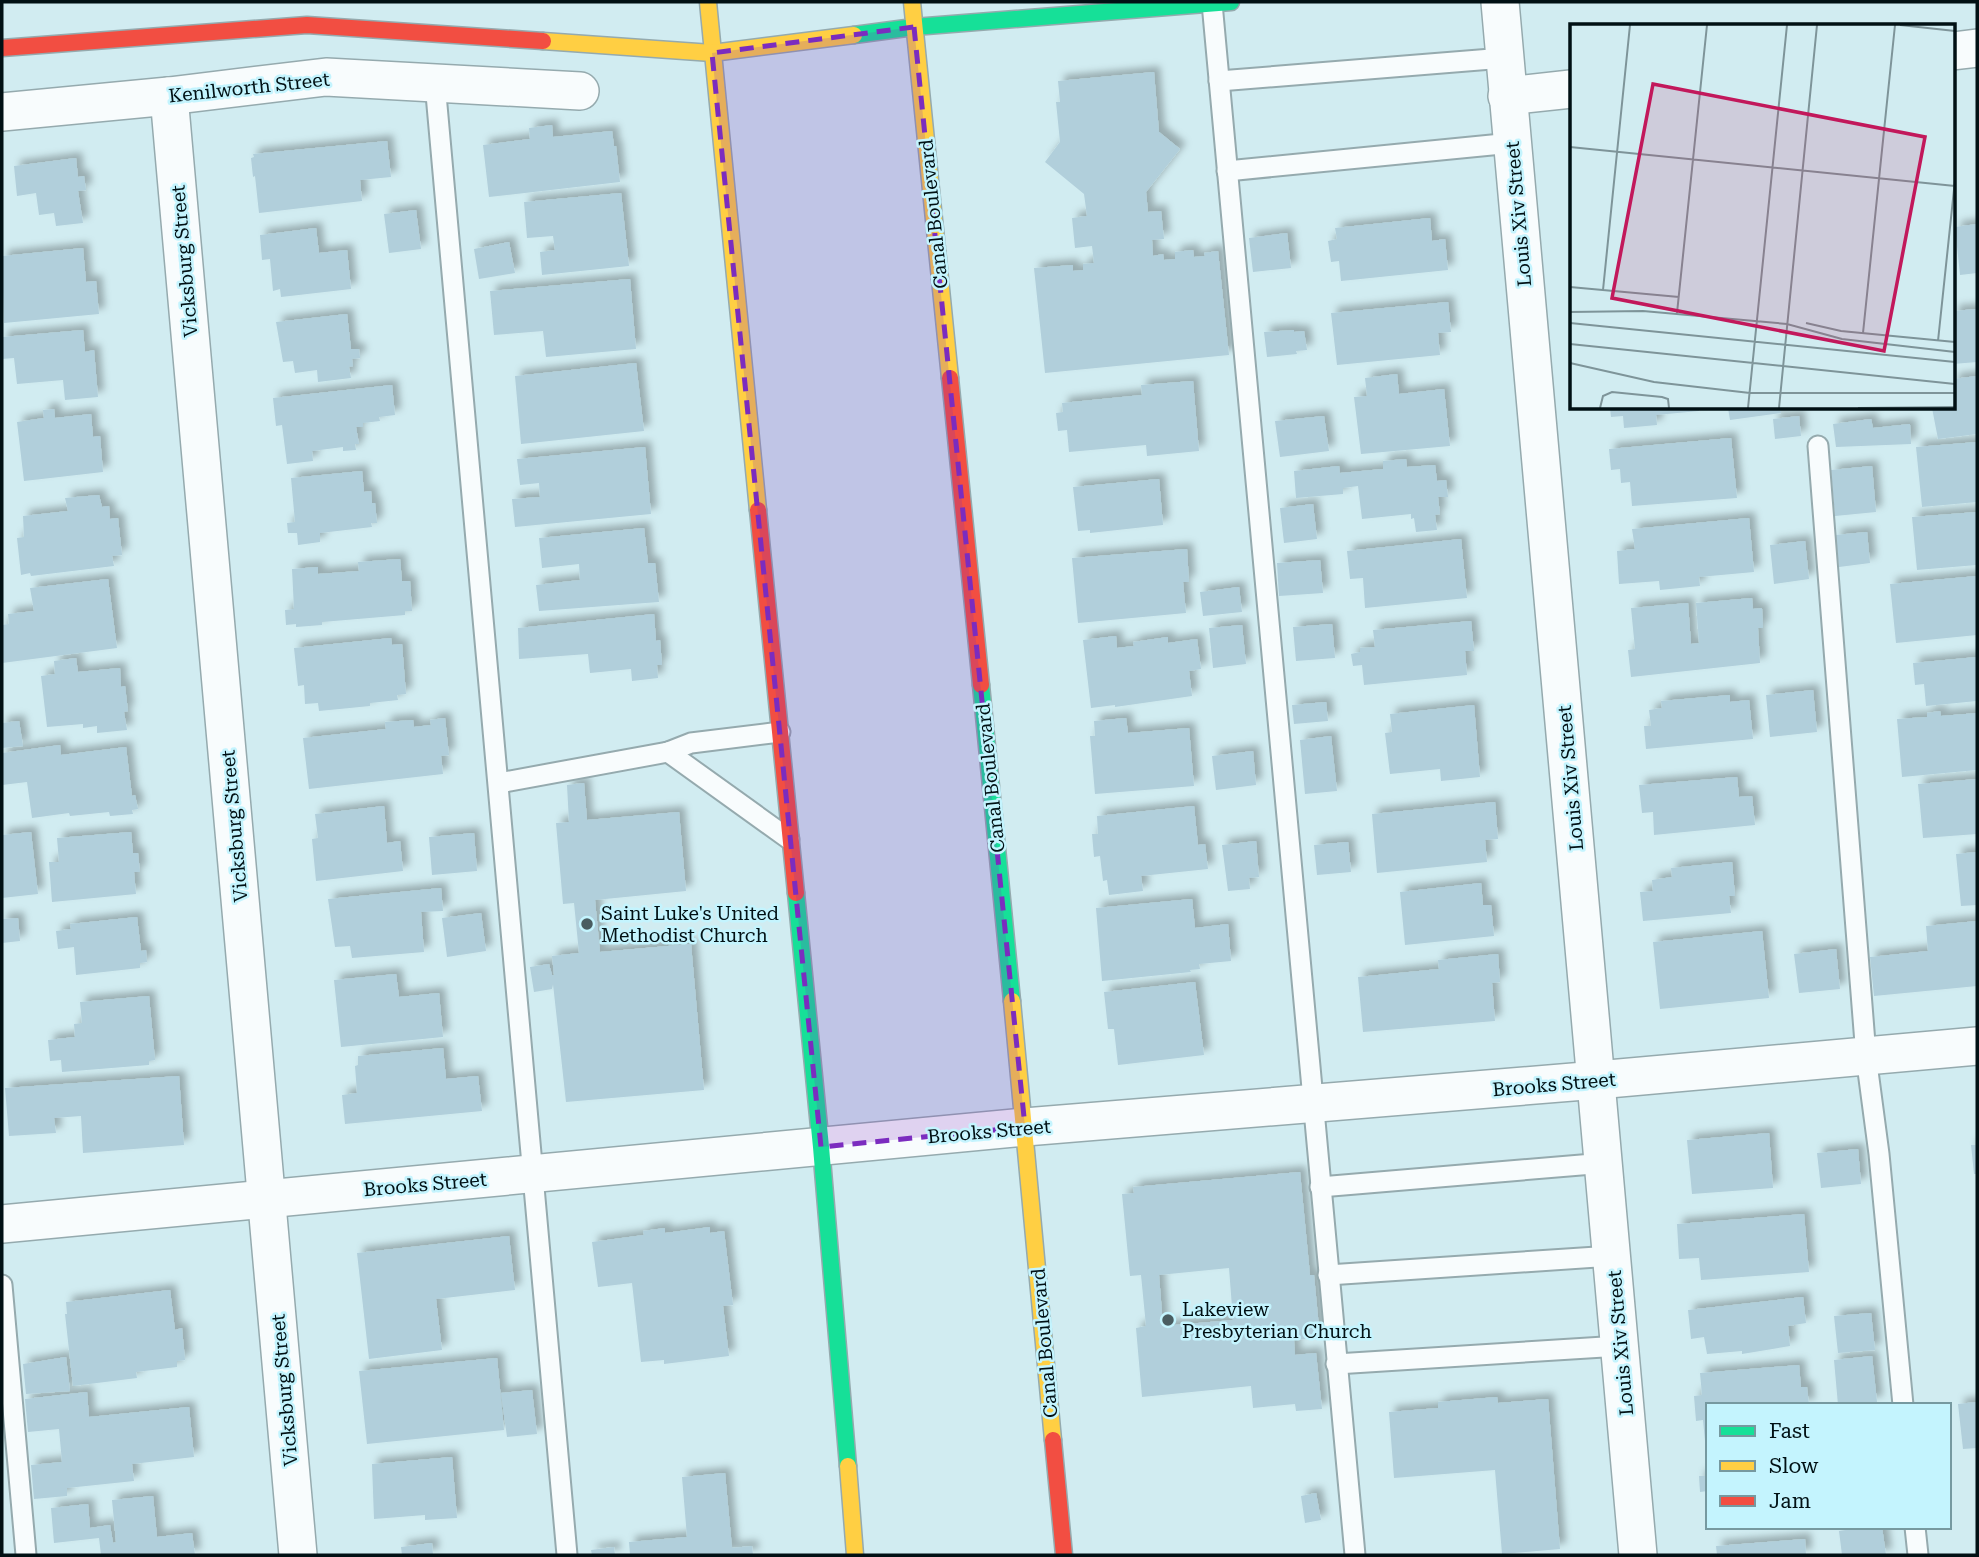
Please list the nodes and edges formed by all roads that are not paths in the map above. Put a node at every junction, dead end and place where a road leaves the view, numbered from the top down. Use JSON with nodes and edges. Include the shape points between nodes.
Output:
{"nodes":[{"id":1,"x":708,"y":2,"type":"edge"},
{"id":2,"x":912,"y":2,"type":"edge"},
{"id":3,"x":1500,"y":2,"type":"edge"},
{"id":4,"x":1221,"y":3,"type":"edge"},
{"id":5,"x":914,"y":27,"type":"junction"},
{"id":6,"x":2,"y":48,"type":"edge"},
{"id":7,"x":1977,"y":48,"type":"edge"},
{"id":8,"x":1954,"y":51,"type":"edge"},
{"id":9,"x":712,"y":52,"type":"junction"},
{"id":10,"x":1504,"y":58,"type":"junction"},
{"id":11,"x":1219,"y":81,"type":"junction"},
{"id":12,"x":435,"y":83,"type":"junction"},
{"id":13,"x":1570,"y":89,"type":"edge"},
{"id":14,"x":580,"y":91,"type":"dead end"},
{"id":15,"x":169,"y":96,"type":"junction"},
{"id":16,"x":1507,"y":96,"type":"junction"},
{"id":17,"x":2,"y":111,"type":"edge"},
{"id":18,"x":1512,"y":143,"type":"junction"},
{"id":19,"x":1227,"y":171,"type":"junction"},
{"id":20,"x":1818,"y":446,"type":"dead end"},
{"id":21,"x":779,"y":732,"type":"junction"},
{"id":22,"x":668,"y":752,"type":"junction"},
{"id":23,"x":499,"y":783,"type":"junction"},
{"id":24,"x":790,"y":840,"type":"junction"},
{"id":25,"x":1977,"y":1046,"type":"edge"},
{"id":26,"x":1866,"y":1056,"type":"junction"},
{"id":27,"x":1597,"y":1080,"type":"junction"},
{"id":28,"x":1311,"y":1104,"type":"junction"},
{"id":29,"x":1025,"y":1127,"type":"junction"},
{"id":30,"x":821,"y":1147,"type":"junction"},
{"id":31,"x":1605,"y":1163,"type":"junction"},
{"id":32,"x":534,"y":1174,"type":"junction"},
{"id":33,"x":1320,"y":1187,"type":"junction"},
{"id":34,"x":267,"y":1199,"type":"junction"},
{"id":35,"x":2,"y":1224,"type":"edge"},
{"id":36,"x":1612,"y":1256,"type":"junction"},
{"id":37,"x":1328,"y":1275,"type":"junction"},
{"id":38,"x":2,"y":1285,"type":"edge"},
{"id":39,"x":1620,"y":1346,"type":"junction"},
{"id":40,"x":1336,"y":1364,"type":"junction"},
{"id":41,"x":1903,"y":1403,"type":"edge"},
{"id":42,"x":1915,"y":1529,"type":"edge"},
{"id":43,"x":26,"y":1555,"type":"edge"},
{"id":44,"x":298,"y":1555,"type":"edge"},
{"id":45,"x":568,"y":1555,"type":"edge"},
{"id":46,"x":855,"y":1555,"type":"edge"},
{"id":47,"x":1064,"y":1555,"type":"edge"},
{"id":48,"x":1355,"y":1555,"type":"edge"},
{"id":49,"x":1639,"y":1555,"type":"edge"},
{"id":50,"x":1918,"y":1555,"type":"edge"}],
"edges":[{"from":1,"to":9,"type":"main road"},
{"from":2,"to":5,"type":"main road","name":"Canal Boulevard"},
{"from":3,"to":10,"type":"street","name":"Louis Xiv Street"},
{"from":4,"to":5,"type":"main road"},
{"from":4,"to":11,"type":"lane"},
{"from":5,"to":9,"type":"main road"},
{"from":5,"to":29,"type":"main road","name":"Canal Boulevard"},
{"from":6,"to":9,"type":"main road","via":[[307,25]]},
{"from":7,"to":8,"type":"street"},
{"from":9,"to":21,"type":"main road"},
{"from":10,"to":11,"type":"lane"},
{"from":10,"to":16,"type":"street","name":"Louis Xiv Street"},
{"from":11,"to":19,"type":"lane"},
{"from":12,"to":14,"type":"street","name":"Kenilworth Street"},
{"from":12,"to":15,"type":"street","name":"Kenilworth Street","via":[[326,77]]},
{"from":12,"to":23,"type":"lane"},
{"from":13,"to":16,"type":"street"},
{"from":15,"to":17,"type":"street","name":"Kenilworth Street"},
{"from":15,"to":34,"type":"street","name":"Vicksburg Street"},
{"from":16,"to":18,"type":"street","name":"Louis Xiv Street"},
{"from":18,"to":19,"type":"lane"},
{"from":18,"to":27,"type":"street","name":"Louis Xiv Street"},
{"from":19,"to":28,"type":"lane"},
{"from":20,"to":26,"type":"lane"},
{"from":21,"to":22,"type":"lane","via":[[691,743]]},
{"from":21,"to":24,"type":"main road"},
{"from":22,"to":23,"type":"lane"},
{"from":22,"to":24,"type":"lane"},
{"from":23,"to":32,"type":"lane"},
{"from":24,"to":30,"type":"main road"},
{"from":25,"to":26,"type":"street","name":"Brooks Street"},
{"from":26,"to":27,"type":"street","name":"Brooks Street"},
{"from":26,"to":41,"type":"lane"},
{"from":27,"to":28,"type":"street","name":"Brooks Street"},
{"from":27,"to":31,"type":"street","name":"Louis Xiv Street"},
{"from":28,"to":29,"type":"street","name":"Brooks Street"},
{"from":28,"to":33,"type":"lane"},
{"from":29,"to":30,"type":"street","name":"Brooks Street"},
{"from":29,"to":47,"type":"main road","name":"Canal Boulevard"},
{"from":30,"to":32,"type":"street","name":"Brooks Street"},
{"from":30,"to":46,"type":"main road"},
{"from":31,"to":33,"type":"lane"},
{"from":31,"to":36,"type":"street","name":"Louis Xiv Street"},
{"from":32,"to":34,"type":"street","name":"Brooks Street"},
{"from":32,"to":45,"type":"lane"},
{"from":33,"to":37,"type":"lane"},
{"from":34,"to":35,"type":"street","name":"Brooks Street"},
{"from":34,"to":44,"type":"street","name":"Vicksburg Street"},
{"from":36,"to":37,"type":"lane"},
{"from":36,"to":39,"type":"street","name":"Louis Xiv Street"},
{"from":37,"to":40,"type":"lane"},
{"from":38,"to":43,"type":"lane"},
{"from":39,"to":40,"type":"lane"},
{"from":39,"to":49,"type":"street","name":"Louis Xiv Street"},
{"from":40,"to":48,"type":"lane"},
{"from":42,"to":50,"type":"lane"}]}
